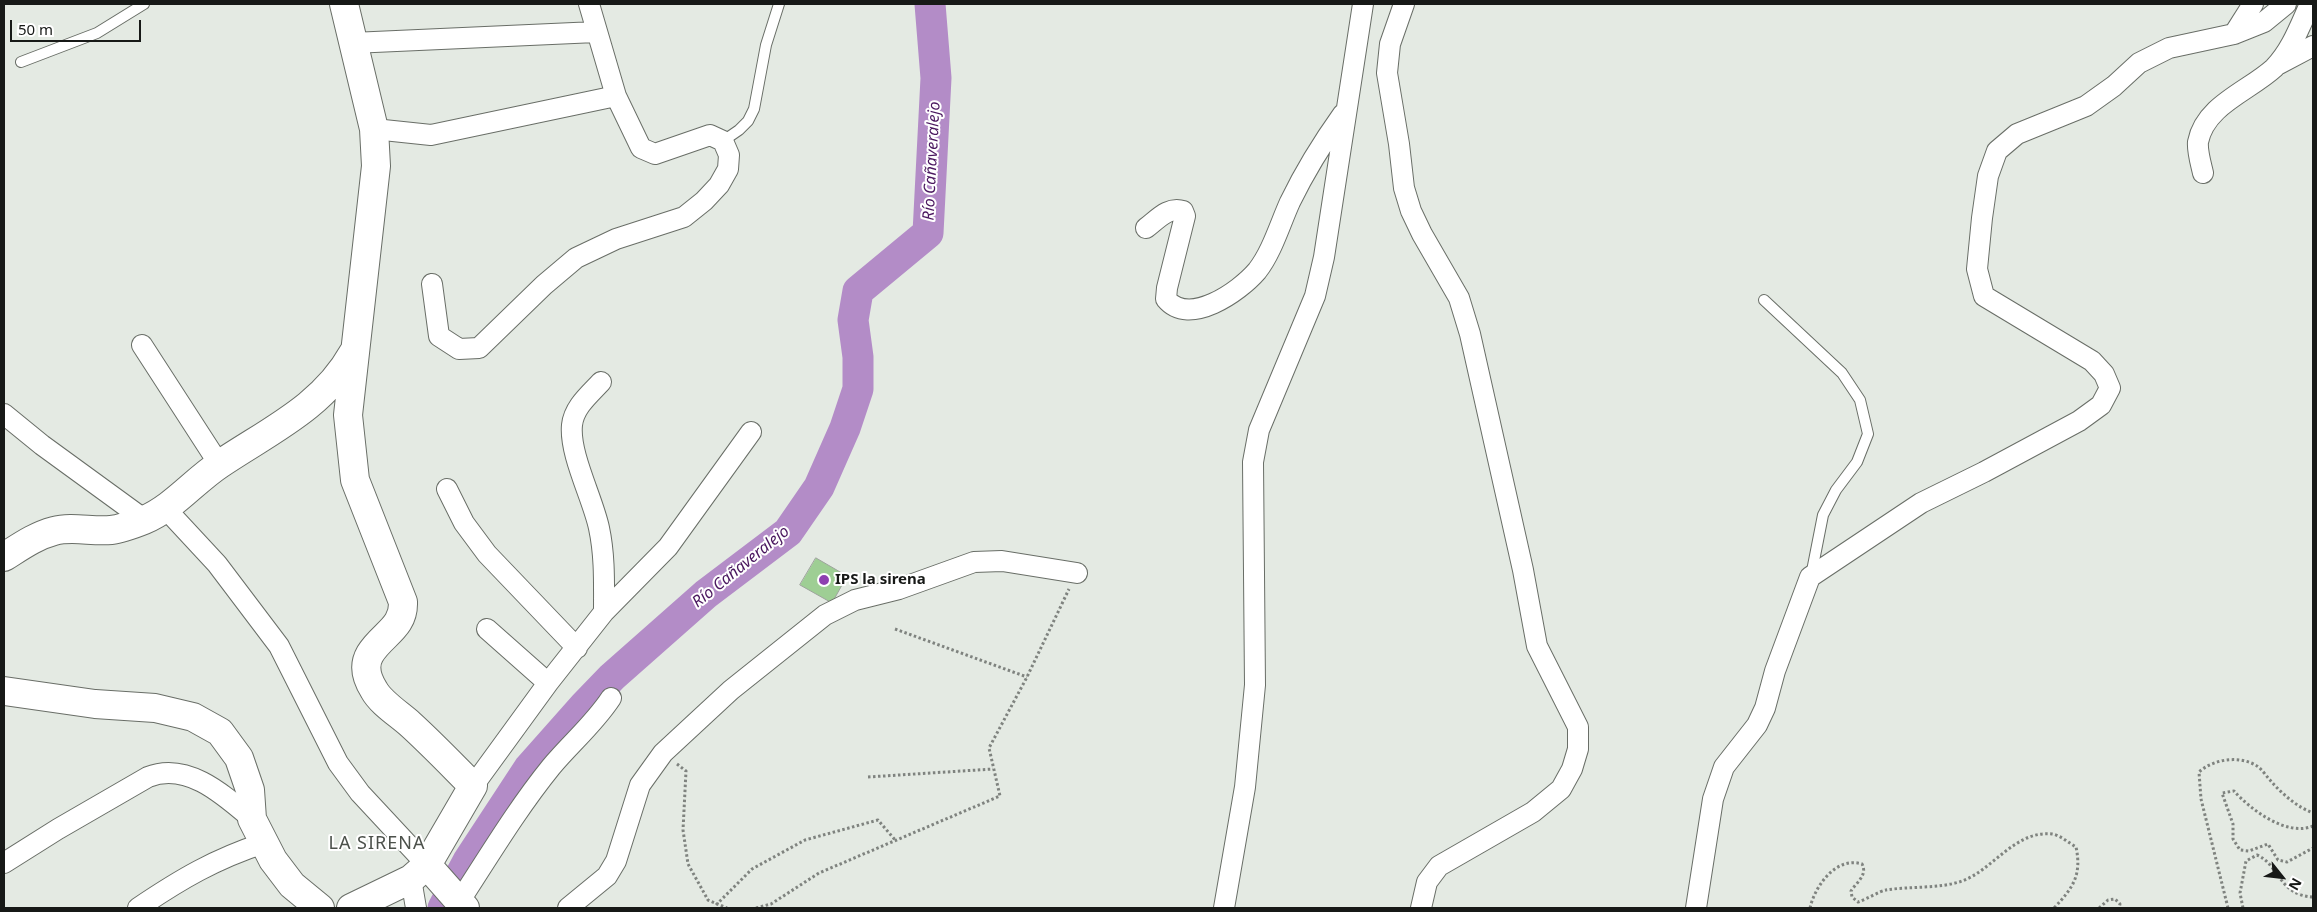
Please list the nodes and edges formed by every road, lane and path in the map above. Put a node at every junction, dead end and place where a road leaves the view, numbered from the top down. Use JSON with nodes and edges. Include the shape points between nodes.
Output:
{"nodes":[{"id":1,"x":144,"y":4,"type":"edge"},
{"id":2,"x":344,"y":4,"type":"edge"},
{"id":3,"x":589,"y":4,"type":"edge"},
{"id":4,"x":780,"y":4,"type":"edge"},
{"id":5,"x":1363,"y":4,"type":"edge"},
{"id":6,"x":1404,"y":4,"type":"edge"},
{"id":7,"x":2253,"y":4,"type":"edge"},
{"id":8,"x":2286,"y":4,"type":"edge"},
{"id":9,"x":2310,"y":4,"type":"edge"},
{"id":10,"x":596,"y":32,"type":"junction"},
{"id":11,"x":2234,"y":34,"type":"junction"},
{"id":12,"x":352,"y":43,"type":"junction"},
{"id":13,"x":2313,"y":46,"type":"edge"},
{"id":14,"x":21,"y":62,"type":"dead end"},
{"id":15,"x":2275,"y":66,"type":"junction"},
{"id":16,"x":616,"y":96,"type":"junction"},
{"id":17,"x":1346,"y":110,"type":"junction"},
{"id":18,"x":374,"y":129,"type":"junction"},
{"id":19,"x":723,"y":141,"type":"junction"},
{"id":20,"x":2203,"y":173,"type":"dead end"},
{"id":21,"x":1146,"y":228,"type":"dead end"},
{"id":22,"x":432,"y":284,"type":"dead end"},
{"id":23,"x":1764,"y":300,"type":"dead end"},
{"id":24,"x":142,"y":345,"type":"dead end"},
{"id":25,"x":354,"y":351,"type":"junction"},
{"id":26,"x":601,"y":382,"type":"dead end"},
{"id":27,"x":4,"y":414,"type":"edge"},
{"id":28,"x":751,"y":432,"type":"dead end"},
{"id":29,"x":219,"y":464,"type":"junction"},
{"id":30,"x":447,"y":489,"type":"dead end"},
{"id":31,"x":130,"y":516,"type":"junction"},
{"id":32,"x":4,"y":557,"type":"edge"},
{"id":33,"x":1077,"y":573,"type":"joint"},
{"id":34,"x":1810,"y":577,"type":"junction"},
{"id":35,"x":604,"y":612,"type":"junction"},
{"id":36,"x":487,"y":628,"type":"dead end"},
{"id":37,"x":896,"y":629,"type":"dead end"},
{"id":38,"x":577,"y":648,"type":"junction"},
{"id":39,"x":1027,"y":677,"type":"junction"},
{"id":40,"x":548,"y":683,"type":"junction"},
{"id":41,"x":4,"y":691,"type":"edge"},
{"id":42,"x":611,"y":698,"type":"dead end"},
{"id":43,"x":994,"y":769,"type":"junction"},
{"id":44,"x":686,"y":771,"type":"dead end"},
{"id":45,"x":868,"y":777,"type":"dead end"},
{"id":46,"x":472,"y":786,"type":"junction"},
{"id":47,"x":2313,"y":813,"type":"edge"},
{"id":48,"x":2313,"y":826,"type":"edge"},
{"id":49,"x":258,"y":831,"type":"junction"},
{"id":50,"x":896,"y":841,"type":"junction"},
{"id":51,"x":2313,"y":848,"type":"edge"},
{"id":52,"x":4,"y":863,"type":"edge"},
{"id":53,"x":426,"y":873,"type":"junction"},
{"id":54,"x":2313,"y":897,"type":"edge"},
{"id":55,"x":462,"y":905,"type":"edge"},
{"id":56,"x":716,"y":905,"type":"junction"},
{"id":57,"x":138,"y":908,"type":"edge"},
{"id":58,"x":320,"y":908,"type":"edge"},
{"id":59,"x":351,"y":908,"type":"edge"},
{"id":60,"x":416,"y":908,"type":"edge"},
{"id":61,"x":568,"y":908,"type":"edge"},
{"id":62,"x":727,"y":908,"type":"edge"},
{"id":63,"x":756,"y":908,"type":"edge"},
{"id":64,"x":1224,"y":908,"type":"edge"},
{"id":65,"x":1422,"y":908,"type":"edge"},
{"id":66,"x":1696,"y":908,"type":"edge"},
{"id":67,"x":1810,"y":908,"type":"edge"},
{"id":68,"x":2054,"y":908,"type":"edge"},
{"id":69,"x":2099,"y":908,"type":"edge"},
{"id":70,"x":2119,"y":908,"type":"edge"},
{"id":71,"x":2228,"y":908,"type":"edge"},
{"id":72,"x":2243,"y":908,"type":"edge"}],
"edges":[{"from":1,"to":14,"type":"lane","via":[[97,34]]},
{"from":2,"to":12,"type":"street"},
{"from":3,"to":10,"type":"street"},
{"from":4,"to":19,"type":"lane","via":[[766,45],[754,109],[748,121]]},
{"from":5,"to":17,"type":"street"},
{"from":6,"to":65,"type":"street","via":[[1390,44],[1387,73],[1404,188],[1422,234],[1459,298],[1523,570],[1537,646],[1578,727],[1578,750],[1561,789],[1533,812],[1439,866],[1427,882]]},
{"from":7,"to":11,"type":"street"},
{"from":8,"to":11,"type":"street","via":[[2264,22]]},
{"from":9,"to":15,"type":"street","via":[[2295,38]]},
{"from":10,"to":12,"type":"street"},
{"from":10,"to":16,"type":"street"},
{"from":11,"to":34,"type":"street","via":[[2170,48],[2139,63],[2086,106],[2017,134],[1997,152],[1988,176],[1977,269],[1984,296],[2092,361],[2104,374],[2110,388],[2101,406],[2071,426],[1921,503]]},
{"from":12,"to":18,"type":"street"},
{"from":13,"to":15,"type":"street"},
{"from":15,"to":20,"type":"street","via":[[2254,85],[2223,104],[2206,121],[2198,143]]},
{"from":16,"to":18,"type":"street","via":[[431,135]]},
{"from":16,"to":19,"type":"street","via":[[641,148],[655,154],[710,135]]},
{"from":17,"to":21,"type":"street","via":[[1308,169],[1257,270],[1222,300],[1192,309],[1172,307],[1166,300],[1167,288],[1185,216],[1183,210],[1169,211]]},
{"from":17,"to":64,"type":"street","via":[[1324,257],[1314,296],[1259,430],[1253,462],[1255,685],[1245,788]]},
{"from":18,"to":25,"type":"street","via":[[376,166]]},
{"from":19,"to":22,"type":"street","via":[[729,155],[728,169],[704,201],[684,217],[616,239],[576,258],[479,348],[460,349],[439,336]]},
{"from":23,"to":34,"type":"lane","via":[[1842,372],[1860,400],[1868,434],[1857,462],[1836,490],[1823,515]]},
{"from":24,"to":29,"type":"street"},
{"from":25,"to":29,"type":"street","via":[[338,378],[317,400]]},
{"from":25,"to":46,"type":"street","via":[[348,415],[354,480],[403,602],[399,623],[369,656],[366,672],[374,692]]},
{"from":26,"to":35,"type":"street","via":[[578,407],[572,426],[574,447],[599,528],[604,559]]},
{"from":27,"to":31,"type":"street"},
{"from":28,"to":35,"type":"street","via":[[668,547]]},
{"from":29,"to":31,"type":"street"},
{"from":30,"to":38,"type":"street","via":[[464,523],[487,554]]},
{"from":31,"to":32,"type":"street","via":[[55,530],[30,540]]},
{"from":31,"to":53,"type":"street","via":[[217,564],[279,646],[338,763]]},
{"from":33,"to":39,"type":"path"},
{"from":33,"to":61,"type":"street","via":[[1002,561],[974,562],[899,589],[855,600],[825,615],[732,690],[663,752],[640,785],[616,861],[607,876]]},
{"from":34,"to":66,"type":"street","via":[[1765,708],[1757,725],[1724,767],[1713,799]]},
{"from":35,"to":38,"type":"street"},
{"from":36,"to":40,"type":"street"},
{"from":37,"to":39,"type":"path"},
{"from":38,"to":40,"type":"street"},
{"from":39,"to":43,"type":"path","via":[[989,748]]},
{"from":40,"to":46,"type":"street"},
{"from":41,"to":49,"type":"street","via":[[95,704],[155,708],[193,717],[220,732],[239,758],[250,790]]},
{"from":42,"to":55,"type":"street","via":[[598,718],[552,766],[500,838]]},
{"from":43,"to":45,"type":"path"},
{"from":43,"to":50,"type":"path","via":[[1000,796]]},
{"from":44,"to":56,"type":"path","via":[[683,830],[688,864],[708,900]]},
{"from":46,"to":53,"type":"street"},
{"from":47,"to":71,"type":"path","via":[[2302,809],[2278,789],[2258,766],[2222,761],[2207,764],[2199,772],[2200,799]]},
{"from":48,"to":51,"type":"path","via":[[2296,828],[2263,817],[2234,791],[2222,793],[2233,824],[2233,839],[2240,850],[2249,851],[2268,844],[2278,860],[2288,862]]},
{"from":49,"to":52,"type":"street","via":[[235,804],[192,776],[161,771]]},
{"from":49,"to":57,"type":"street"},
{"from":49,"to":58,"type":"street","via":[[273,860],[292,885]]},
{"from":50,"to":56,"type":"path","via":[[878,820],[806,840],[752,869]]},
{"from":50,"to":63,"type":"path","via":[[818,873],[771,904]]},
{"from":53,"to":55,"type":"street"},
{"from":53,"to":59,"type":"street"},
{"from":53,"to":60,"type":"street"},
{"from":54,"to":72,"type":"path","via":[[2304,897],[2281,882],[2267,859],[2257,855],[2246,861],[2240,893]]},
{"from":56,"to":62,"type":"path"},
{"from":67,"to":68,"type":"path","via":[[1814,893],[1825,878],[1853,861],[1865,868],[1852,892],[1852,897],[1858,902],[1884,891],[1963,881],[2007,849],[2031,837],[2053,834],[2076,847],[2079,863],[2077,878]]},
{"from":69,"to":70,"type":"path","via":[[2114,899],[2120,904]]}]}
